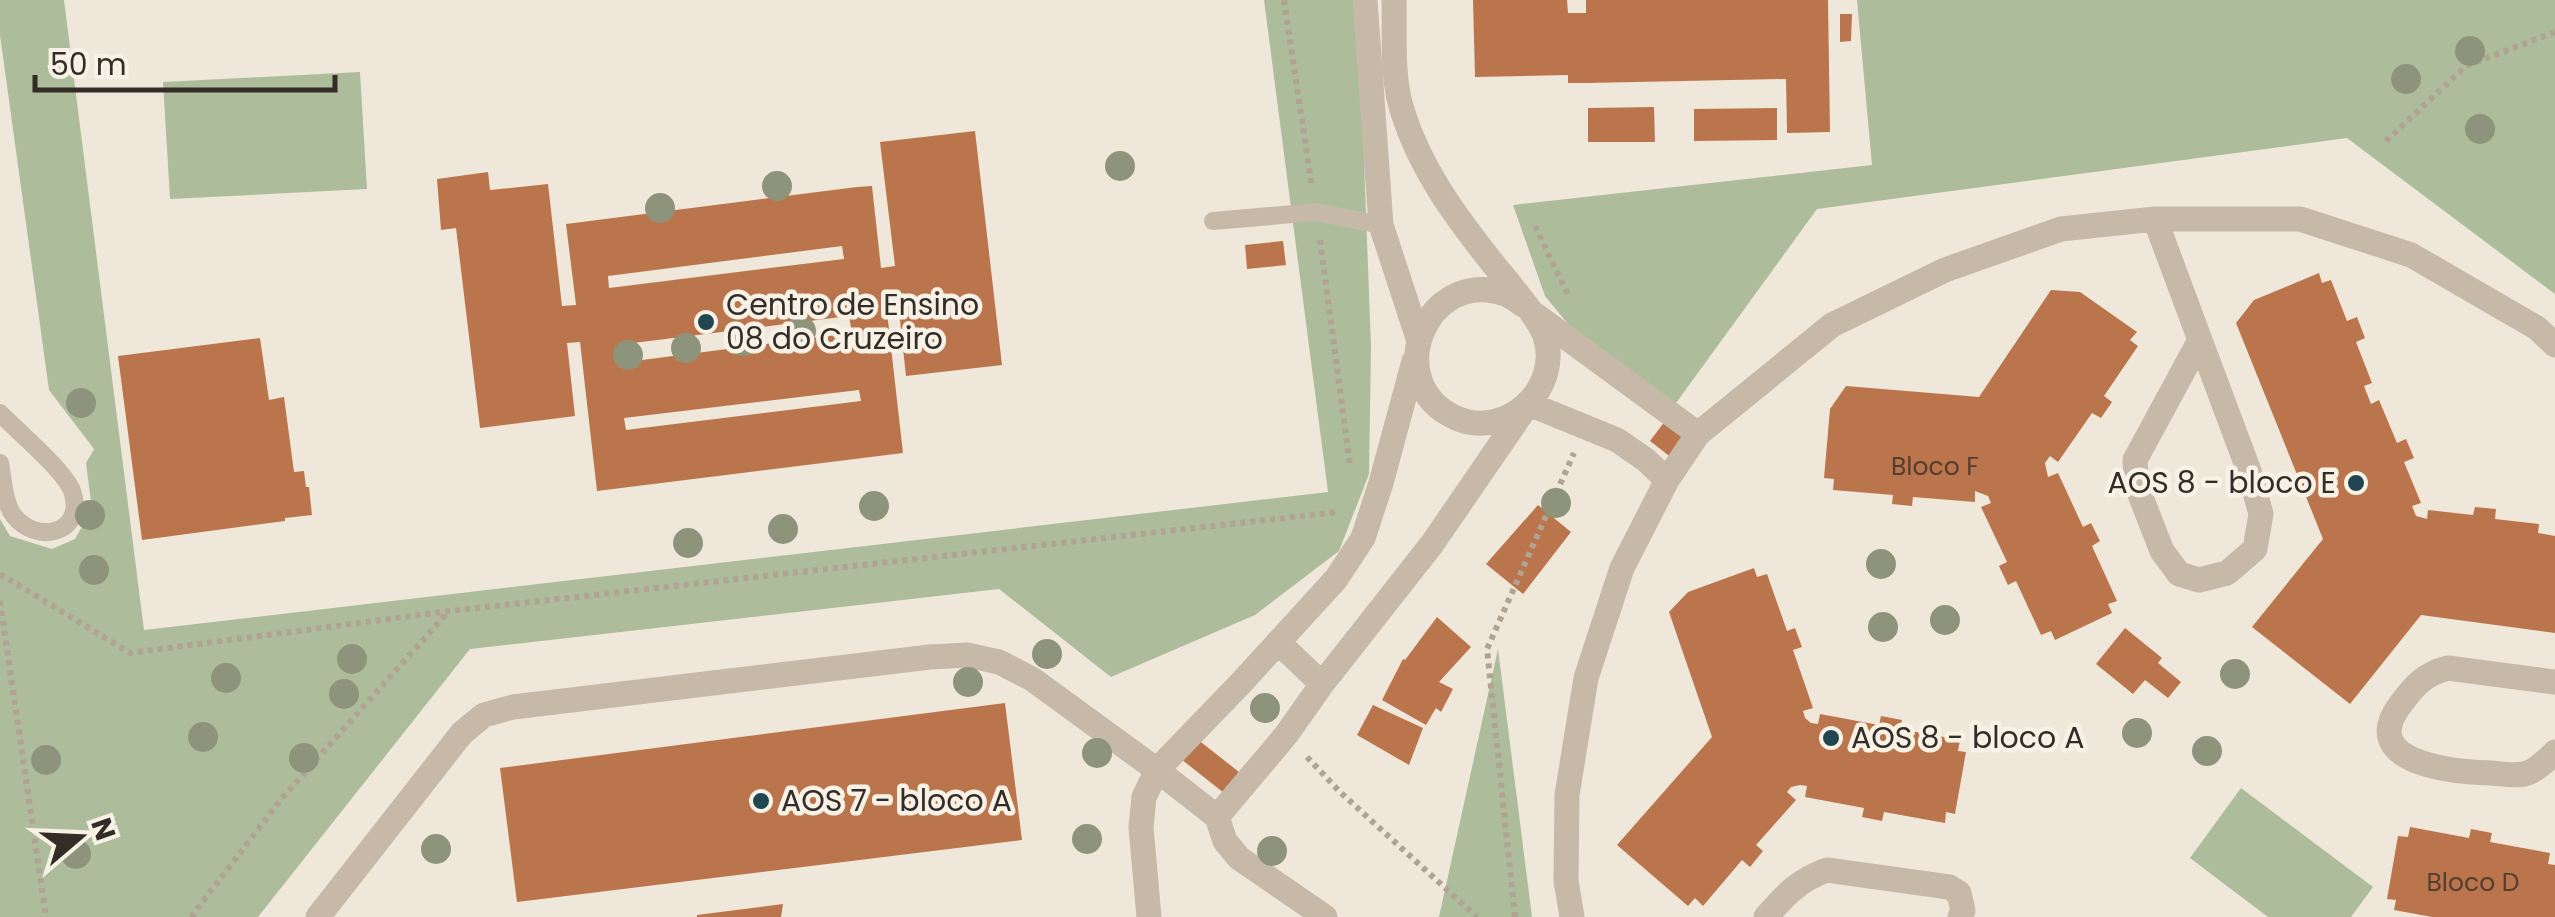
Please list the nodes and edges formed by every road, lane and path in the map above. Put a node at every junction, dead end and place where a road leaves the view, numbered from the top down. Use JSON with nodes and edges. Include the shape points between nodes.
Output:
{"nodes":[{"id":1,"x":1284,"y":0,"type":"edge"},
{"id":2,"x":1366,"y":0,"type":"edge"},
{"id":3,"x":1394,"y":0,"type":"edge"},
{"id":4,"x":2555,"y":32,"type":"edge"},
{"id":5,"x":2386,"y":141,"type":"dead end"},
{"id":6,"x":1316,"y":212,"type":"junction"},
{"id":7,"x":2155,"y":219,"type":"junction"},
{"id":8,"x":1213,"y":221,"type":"dead end"},
{"id":9,"x":1381,"y":225,"type":"junction"},
{"id":10,"x":1535,"y":226,"type":"dead end"},
{"id":11,"x":1529,"y":310,"type":"junction"},
{"id":12,"x":1576,"y":312,"type":"dead end"},
{"id":13,"x":2200,"y":340,"type":"junction"},
{"id":14,"x":2555,"y":345,"type":"edge"},
{"id":15,"x":1417,"y":347,"type":"junction"},
{"id":16,"x":1527,"y":405,"type":"junction"},
{"id":17,"x":0,"y":413,"type":"edge"},
{"id":18,"x":1584,"y":428,"type":"junction"},
{"id":19,"x":1698,"y":434,"type":"junction"},
{"id":20,"x":0,"y":464,"type":"edge"},
{"id":21,"x":1667,"y":480,"type":"junction"},
{"id":22,"x":1372,"y":508,"type":"junction"},
{"id":23,"x":0,"y":574,"type":"edge"},
{"id":24,"x":0,"y":601,"type":"edge"},
{"id":25,"x":450,"y":611,"type":"junction"},
{"id":26,"x":1278,"y":642,"type":"junction"},
{"id":27,"x":2555,"y":682,"type":"edge"},
{"id":28,"x":1322,"y":684,"type":"junction"},
{"id":29,"x":1286,"y":736,"type":"junction"},
{"id":30,"x":2555,"y":752,"type":"edge"},
{"id":31,"x":1157,"y":770,"type":"junction"},
{"id":32,"x":1216,"y":817,"type":"junction"},
{"id":33,"x":46,"y":917,"type":"edge"},
{"id":34,"x":191,"y":917,"type":"edge"},
{"id":35,"x":318,"y":917,"type":"edge"},
{"id":36,"x":1149,"y":917,"type":"edge"},
{"id":37,"x":1324,"y":917,"type":"edge"},
{"id":38,"x":1477,"y":917,"type":"edge"},
{"id":39,"x":1515,"y":917,"type":"edge"},
{"id":40,"x":1572,"y":917,"type":"edge"},
{"id":41,"x":1766,"y":917,"type":"edge"},
{"id":42,"x":1960,"y":917,"type":"edge"}],
"edges":[{"from":1,"to":6,"type":"path"},
{"from":2,"to":9,"type":"street"},
{"from":3,"to":11,"type":"street","via":[[1402,111],[1446,203]]},
{"from":4,"to":5,"type":"path","via":[[2466,66]]},
{"from":6,"to":8,"type":"lane"},
{"from":6,"to":9,"type":"lane"},
{"from":6,"to":22,"type":"path","via":[[1352,473]]},
{"from":7,"to":13,"type":"street"},
{"from":7,"to":14,"type":"street","via":[[2300,219],[2411,254]]},
{"from":7,"to":19,"type":"street","via":[[2060,229],[1944,270],[1832,325]]},
{"from":9,"to":15,"type":"street"},
{"from":10,"to":12,"type":"path"},
{"from":11,"to":15,"type":"street","via":[[1506,294],[1462,293],[1428,319]]},
{"from":11,"to":16,"type":"street","via":[[1545,335],[1548,360],[1543,384]]},
{"from":11,"to":19,"type":"street"},
{"from":13,"to":13,"type":"street","via":[[2261,514],[2255,549],[2227,573],[2199,580],[2179,574],[2162,551],[2137,487],[2135,460]]},
{"from":15,"to":16,"type":"street","via":[[1426,392],[1455,417],[1492,422]]},
{"from":15,"to":22,"type":"street"},
{"from":16,"to":18,"type":"street"},
{"from":16,"to":28,"type":"street","via":[[1432,544]]},
{"from":17,"to":20,"type":"lane","via":[[73,492],[75,511],[64,527],[49,534],[30,530],[12,514]]},
{"from":18,"to":21,"type":"street","via":[[1617,440]]},
{"from":18,"to":39,"type":"path","via":[[1487,649]]},
{"from":19,"to":21,"type":"street"},
{"from":21,"to":40,"type":"street","via":[[1622,568],[1586,678],[1568,795]]},
{"from":22,"to":25,"type":"path"},
{"from":22,"to":26,"type":"street","via":[[1336,579]]},
{"from":23,"to":25,"type":"path","via":[[130,653]]},
{"from":24,"to":33,"type":"path"},
{"from":25,"to":34,"type":"path","via":[[282,798]]},
{"from":26,"to":28,"type":"street"},
{"from":26,"to":31,"type":"street"},
{"from":27,"to":30,"type":"street","via":[[2448,668],[2432,672],[2416,683],[2387,731],[2404,756],[2460,772],[2529,772]]},
{"from":28,"to":29,"type":"street"},
{"from":29,"to":32,"type":"street"},
{"from":29,"to":38,"type":"path"},
{"from":31,"to":32,"type":"street"},
{"from":31,"to":35,"type":"street","via":[[1032,679],[968,655],[514,707],[484,715],[462,733]]},
{"from":31,"to":36,"type":"street","via":[[1144,796],[1142,827]]},
{"from":32,"to":37,"type":"street","via":[[1239,858]]},
{"from":41,"to":42,"type":"street","via":[[1790,890],[1827,870],[1949,888],[1960,893]]}]}
